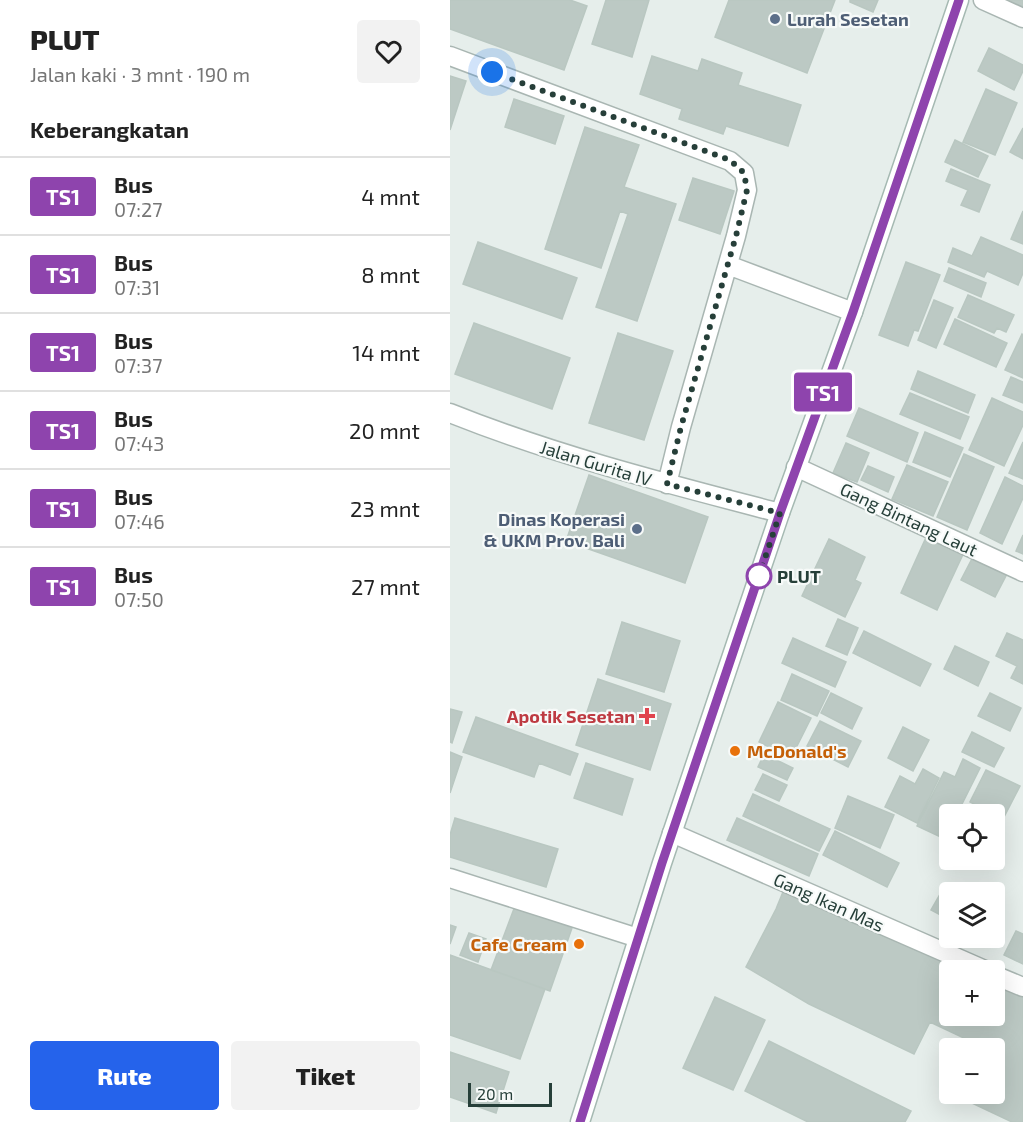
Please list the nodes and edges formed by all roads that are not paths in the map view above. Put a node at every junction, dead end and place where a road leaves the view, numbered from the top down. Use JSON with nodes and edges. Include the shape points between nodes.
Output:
{"nodes":[{"id":1,"x":959,"y":0,"type":"edge"},
{"id":2,"x":983,"y":0,"type":"edge"},
{"id":3,"x":1023,"y":18,"type":"edge"},
{"id":4,"x":450,"y":56,"type":"edge"},
{"id":5,"x":728,"y":265,"type":"junction"},
{"id":6,"x":853,"y":312,"type":"junction"},
{"id":7,"x":450,"y":413,"type":"edge"},
{"id":8,"x":796,"y":467,"type":"junction"},
{"id":9,"x":667,"y":484,"type":"junction"},
{"id":10,"x":780,"y":513,"type":"junction"},
{"id":11,"x":1023,"y":572,"type":"edge"},
{"id":12,"x":672,"y":832,"type":"junction"},
{"id":13,"x":450,"y":878,"type":"edge"},
{"id":14,"x":638,"y":938,"type":"junction"},
{"id":15,"x":962,"y":960,"type":"edge"},
{"id":16,"x":1005,"y":980,"type":"edge"},
{"id":17,"x":1023,"y":987,"type":"edge"},
{"id":18,"x":580,"y":1122,"type":"edge"}],
"edges":[{"from":1,"to":6,"type":"street"},
{"from":2,"to":3,"type":"street"},
{"from":4,"to":5,"type":"street","via":[[730,160],[744,173],[747,190]]},
{"from":5,"to":6,"type":"street"},
{"from":5,"to":9,"type":"street"},
{"from":6,"to":8,"type":"street"},
{"from":7,"to":9,"type":"street","name":"Jalan Gurita IV","via":[[555,452]]},
{"from":8,"to":10,"type":"street"},
{"from":8,"to":11,"type":"street","name":"Gang Bintang Laut"},
{"from":9,"to":10,"type":"street","name":"Jalan Gurita IV"},
{"from":10,"to":12,"type":"street"},
{"from":12,"to":14,"type":"street"},
{"from":12,"to":15,"type":"street","name":"Gang Ikan Mas"},
{"from":13,"to":14,"type":"street"},
{"from":14,"to":18,"type":"street"},
{"from":16,"to":17,"type":"street"}]}
